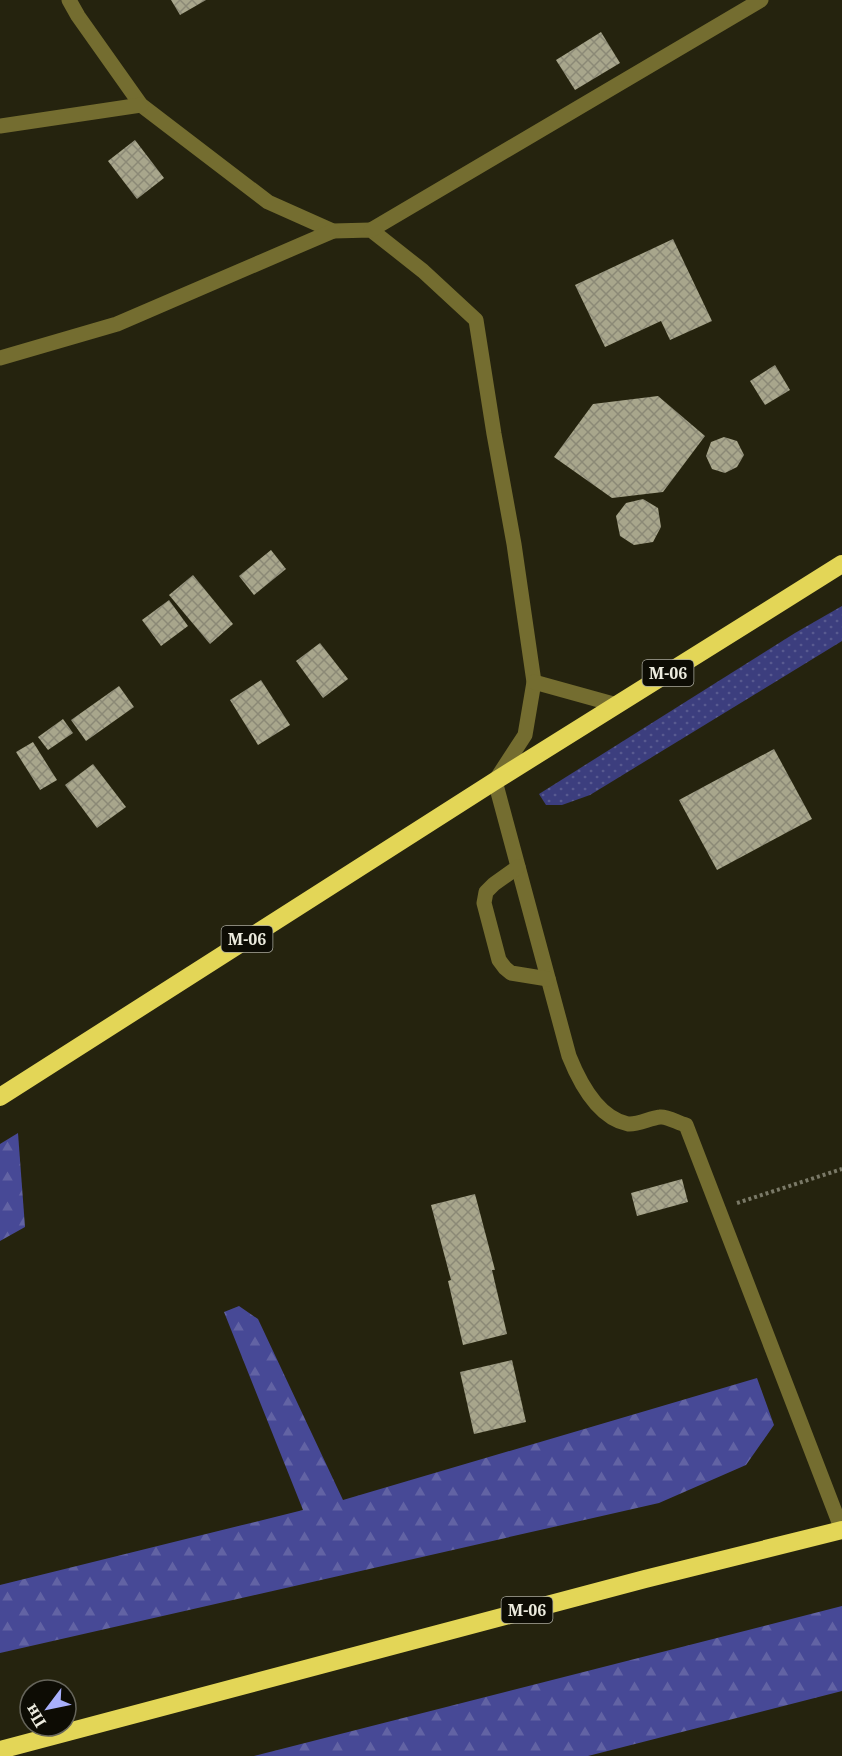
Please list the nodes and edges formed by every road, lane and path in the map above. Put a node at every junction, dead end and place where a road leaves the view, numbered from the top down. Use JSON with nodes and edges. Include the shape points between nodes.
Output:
{"nodes":[{"id":1,"x":69,"y":0,"type":"edge"},
{"id":2,"x":761,"y":0,"type":"edge"},
{"id":3,"x":141,"y":105,"type":"junction"},
{"id":4,"x":0,"y":126,"type":"edge"},
{"id":5,"x":371,"y":230,"type":"junction"},
{"id":6,"x":333,"y":231,"type":"junction"},
{"id":7,"x":0,"y":358,"type":"edge"},
{"id":8,"x":842,"y":564,"type":"edge"},
{"id":9,"x":534,"y":682,"type":"junction"},
{"id":10,"x":617,"y":705,"type":"junction"},
{"id":11,"x":495,"y":781,"type":"junction"},
{"id":12,"x":518,"y":867,"type":"junction"},
{"id":13,"x":548,"y":978,"type":"junction"},
{"id":14,"x":0,"y":1097,"type":"edge"},
{"id":15,"x":842,"y":1169,"type":"edge"},
{"id":16,"x":719,"y":1209,"type":"junction"},
{"id":17,"x":842,"y":1530,"type":"edge"},
{"id":18,"x":0,"y":1750,"type":"edge"}],
"edges":[{"from":1,"to":3,"type":"street"},
{"from":2,"to":5,"type":"street"},
{"from":3,"to":4,"type":"street"},
{"from":3,"to":6,"type":"street","via":[[268,202]]},
{"from":5,"to":6,"type":"street"},
{"from":5,"to":9,"type":"street","via":[[476,320]]},
{"from":6,"to":7,"type":"street","via":[[117,324]]},
{"from":8,"to":10,"type":"highway","number":"М-06"},
{"from":9,"to":10,"type":"street"},
{"from":9,"to":11,"type":"street","via":[[525,735]]},
{"from":10,"to":11,"type":"highway","number":"М-06"},
{"from":11,"to":12,"type":"street"},
{"from":11,"to":14,"type":"highway","number":"М-06"},
{"from":12,"to":13,"type":"street"},
{"from":12,"to":13,"type":"street","via":[[486,892],[484,903],[499,960],[511,973]]},
{"from":13,"to":16,"type":"street","via":[[568,1056],[596,1103],[609,1116],[629,1124],[662,1116],[686,1125]]},
{"from":15,"to":16,"type":"path"},
{"from":16,"to":17,"type":"street"},
{"from":17,"to":18,"type":"highway","number":"М-06"}]}
